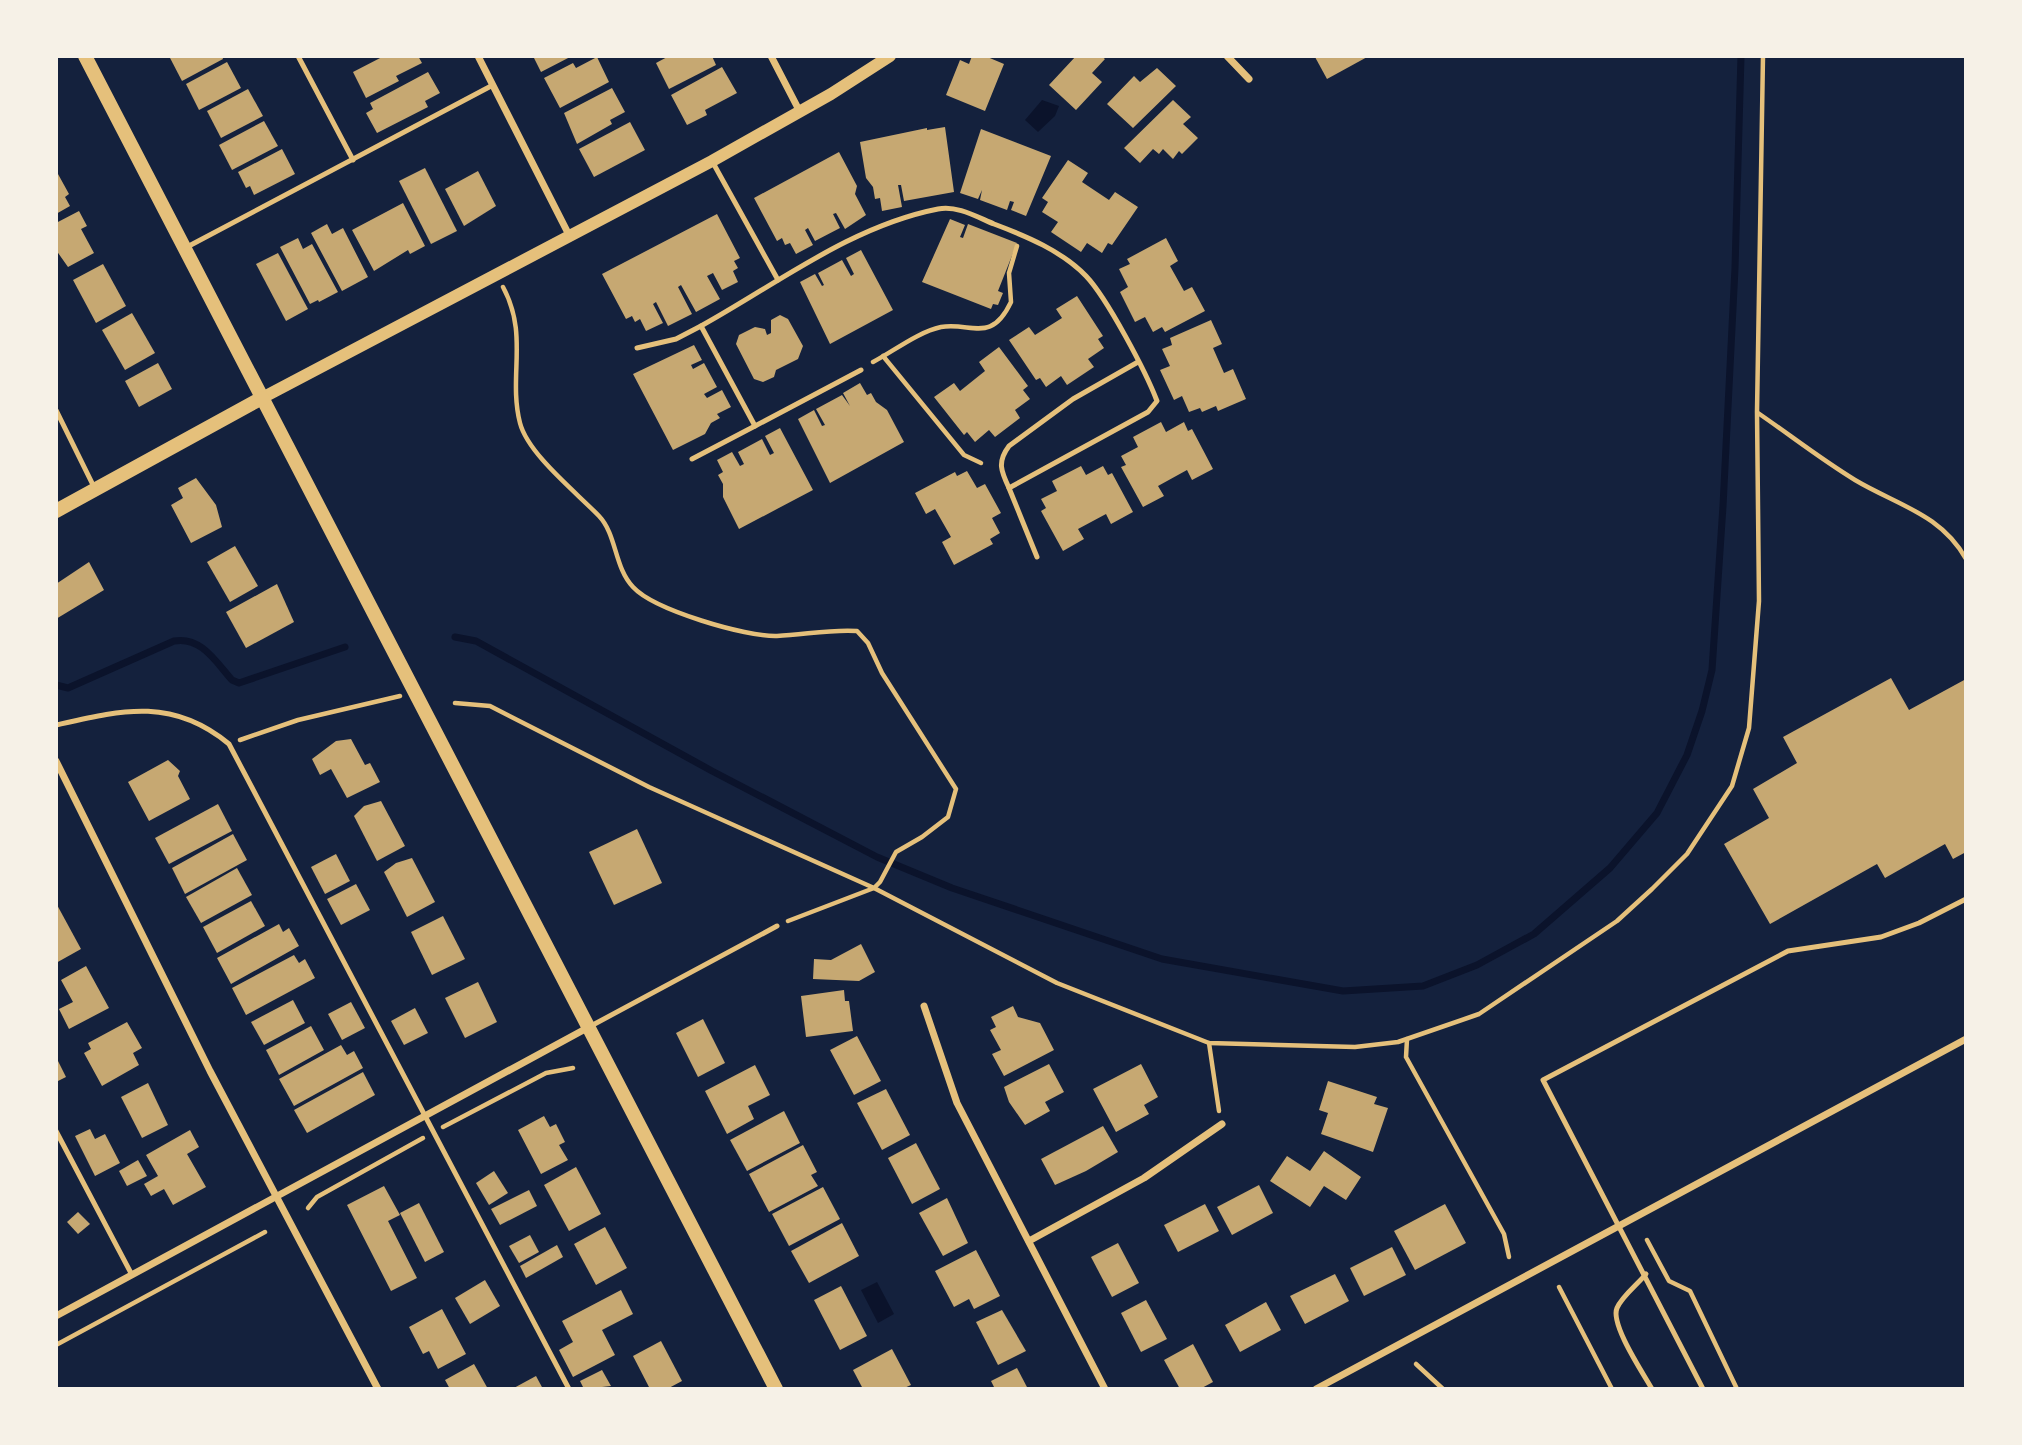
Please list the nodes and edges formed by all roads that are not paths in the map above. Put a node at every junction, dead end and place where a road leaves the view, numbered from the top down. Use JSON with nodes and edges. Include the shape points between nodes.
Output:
{"nodes":[{"id":1,"x":85,"y":56,"type":"edge"},
{"id":2,"x":299,"y":56,"type":"edge"},
{"id":3,"x":478,"y":56,"type":"edge"},
{"id":4,"x":771,"y":56,"type":"edge"},
{"id":5,"x":890,"y":56,"type":"edge"},
{"id":6,"x":1227,"y":56,"type":"edge"},
{"id":7,"x":1249,"y":79,"type":"dead end"},
{"id":8,"x":493,"y":85,"type":"junction"},
{"id":9,"x":800,"y":113,"type":"junction"},
{"id":10,"x":353,"y":160,"type":"junction"},
{"id":11,"x":712,"y":161,"type":"junction"},
{"id":12,"x":569,"y":235,"type":"junction"},
{"id":13,"x":184,"y":248,"type":"junction"},
{"id":14,"x":778,"y":280,"type":"junction"},
{"id":15,"x":701,"y":326,"type":"junction"},
{"id":16,"x":637,"y":348,"type":"dead end"},
{"id":17,"x":1138,"y":362,"type":"junction"},
{"id":18,"x":862,"y":370,"type":"dead end"},
{"id":19,"x":262,"y":398,"type":"junction"},
{"id":20,"x":56,"y":410,"type":"edge"},
{"id":21,"x":755,"y":426,"type":"junction"},
{"id":22,"x":691,"y":459,"type":"dead end"},
{"id":23,"x":1009,"y":488,"type":"junction"},
{"id":24,"x":96,"y":489,"type":"junction"},
{"id":25,"x":56,"y":511,"type":"edge"},
{"id":26,"x":1037,"y":558,"type":"dead end"},
{"id":27,"x":56,"y":724,"type":"edge"},
{"id":28,"x":56,"y":761,"type":"edge"},
{"id":29,"x":1966,"y":899,"type":"edge"},
{"id":30,"x":777,"y":926,"type":"road end"},
{"id":31,"x":924,"y":1006,"type":"dead end"},
{"id":32,"x":589,"y":1027,"type":"junction"},
{"id":33,"x":1966,"y":1039,"type":"edge"},
{"id":34,"x":426,"y":1115,"type":"junction"},
{"id":35,"x":1222,"y":1124,"type":"road end"},
{"id":36,"x":56,"y":1131,"type":"edge"},
{"id":37,"x":279,"y":1196,"type":"junction"},
{"id":38,"x":1621,"y":1225,"type":"junction"},
{"id":39,"x":1029,"y":1241,"type":"junction"},
{"id":40,"x":1646,"y":1274,"type":"junction"},
{"id":41,"x":132,"y":1275,"type":"junction"},
{"id":42,"x":56,"y":1316,"type":"edge"},
{"id":43,"x":378,"y":1389,"type":"edge"},
{"id":44,"x":569,"y":1389,"type":"edge"},
{"id":45,"x":776,"y":1389,"type":"edge"},
{"id":46,"x":1105,"y":1389,"type":"edge"},
{"id":47,"x":1317,"y":1389,"type":"edge"},
{"id":48,"x":1652,"y":1389,"type":"edge"},
{"id":49,"x":1703,"y":1389,"type":"edge"}],
"edges":[{"from":1,"to":13,"type":"main road"},
{"from":2,"to":10,"type":"lane"},
{"from":3,"to":8,"type":"street"},
{"from":4,"to":9,"type":"street"},
{"from":5,"to":9,"type":"street"},
{"from":6,"to":7,"type":"street"},
{"from":8,"to":10,"type":"lane"},
{"from":8,"to":12,"type":"street"},
{"from":9,"to":11,"type":"street"},
{"from":10,"to":13,"type":"lane"},
{"from":11,"to":12,"type":"street"},
{"from":11,"to":14,"type":"lane"},
{"from":12,"to":19,"type":"street"},
{"from":13,"to":19,"type":"main road"},
{"from":14,"to":15,"type":"lane"},
{"from":14,"to":17,"type":"lane","via":[[868,232],[940,208],[953,209],[1041,244],[1086,276]]},
{"from":15,"to":16,"type":"lane","via":[[676,339]]},
{"from":15,"to":21,"type":"lane"},
{"from":17,"to":23,"type":"lane","via":[[1073,399],[1009,446],[1000,466]]},
{"from":17,"to":23,"type":"lane","via":[[1153,391],[1155,407]]},
{"from":18,"to":21,"type":"lane"},
{"from":19,"to":24,"type":"main road"},
{"from":19,"to":32,"type":"main road"},
{"from":20,"to":24,"type":"lane"},
{"from":21,"to":22,"type":"lane"},
{"from":23,"to":26,"type":"lane"},
{"from":24,"to":25,"type":"main road"},
{"from":27,"to":34,"type":"lane","via":[[119,710],[147,710],[207,725],[229,744]]},
{"from":28,"to":37,"type":"street","via":[[210,1071]]},
{"from":29,"to":38,"type":"lane","via":[[1919,923],[1861,943],[1788,951],[1543,1080]]},
{"from":30,"to":32,"type":"lane"},
{"from":31,"to":39,"type":"street","via":[[957,1103]]},
{"from":32,"to":34,"type":"street"},
{"from":32,"to":45,"type":"main road"},
{"from":33,"to":38,"type":"street"},
{"from":34,"to":37,"type":"street"},
{"from":34,"to":44,"type":"lane"},
{"from":35,"to":39,"type":"street","via":[[1144,1178]]},
{"from":36,"to":41,"type":"lane"},
{"from":37,"to":41,"type":"street"},
{"from":37,"to":43,"type":"street"},
{"from":38,"to":40,"type":"lane"},
{"from":38,"to":47,"type":"street"},
{"from":39,"to":46,"type":"street"},
{"from":40,"to":48,"type":"lane","via":[[1617,1306],[1615,1315]]},
{"from":40,"to":49,"type":"lane"},
{"from":41,"to":42,"type":"street"}]}
